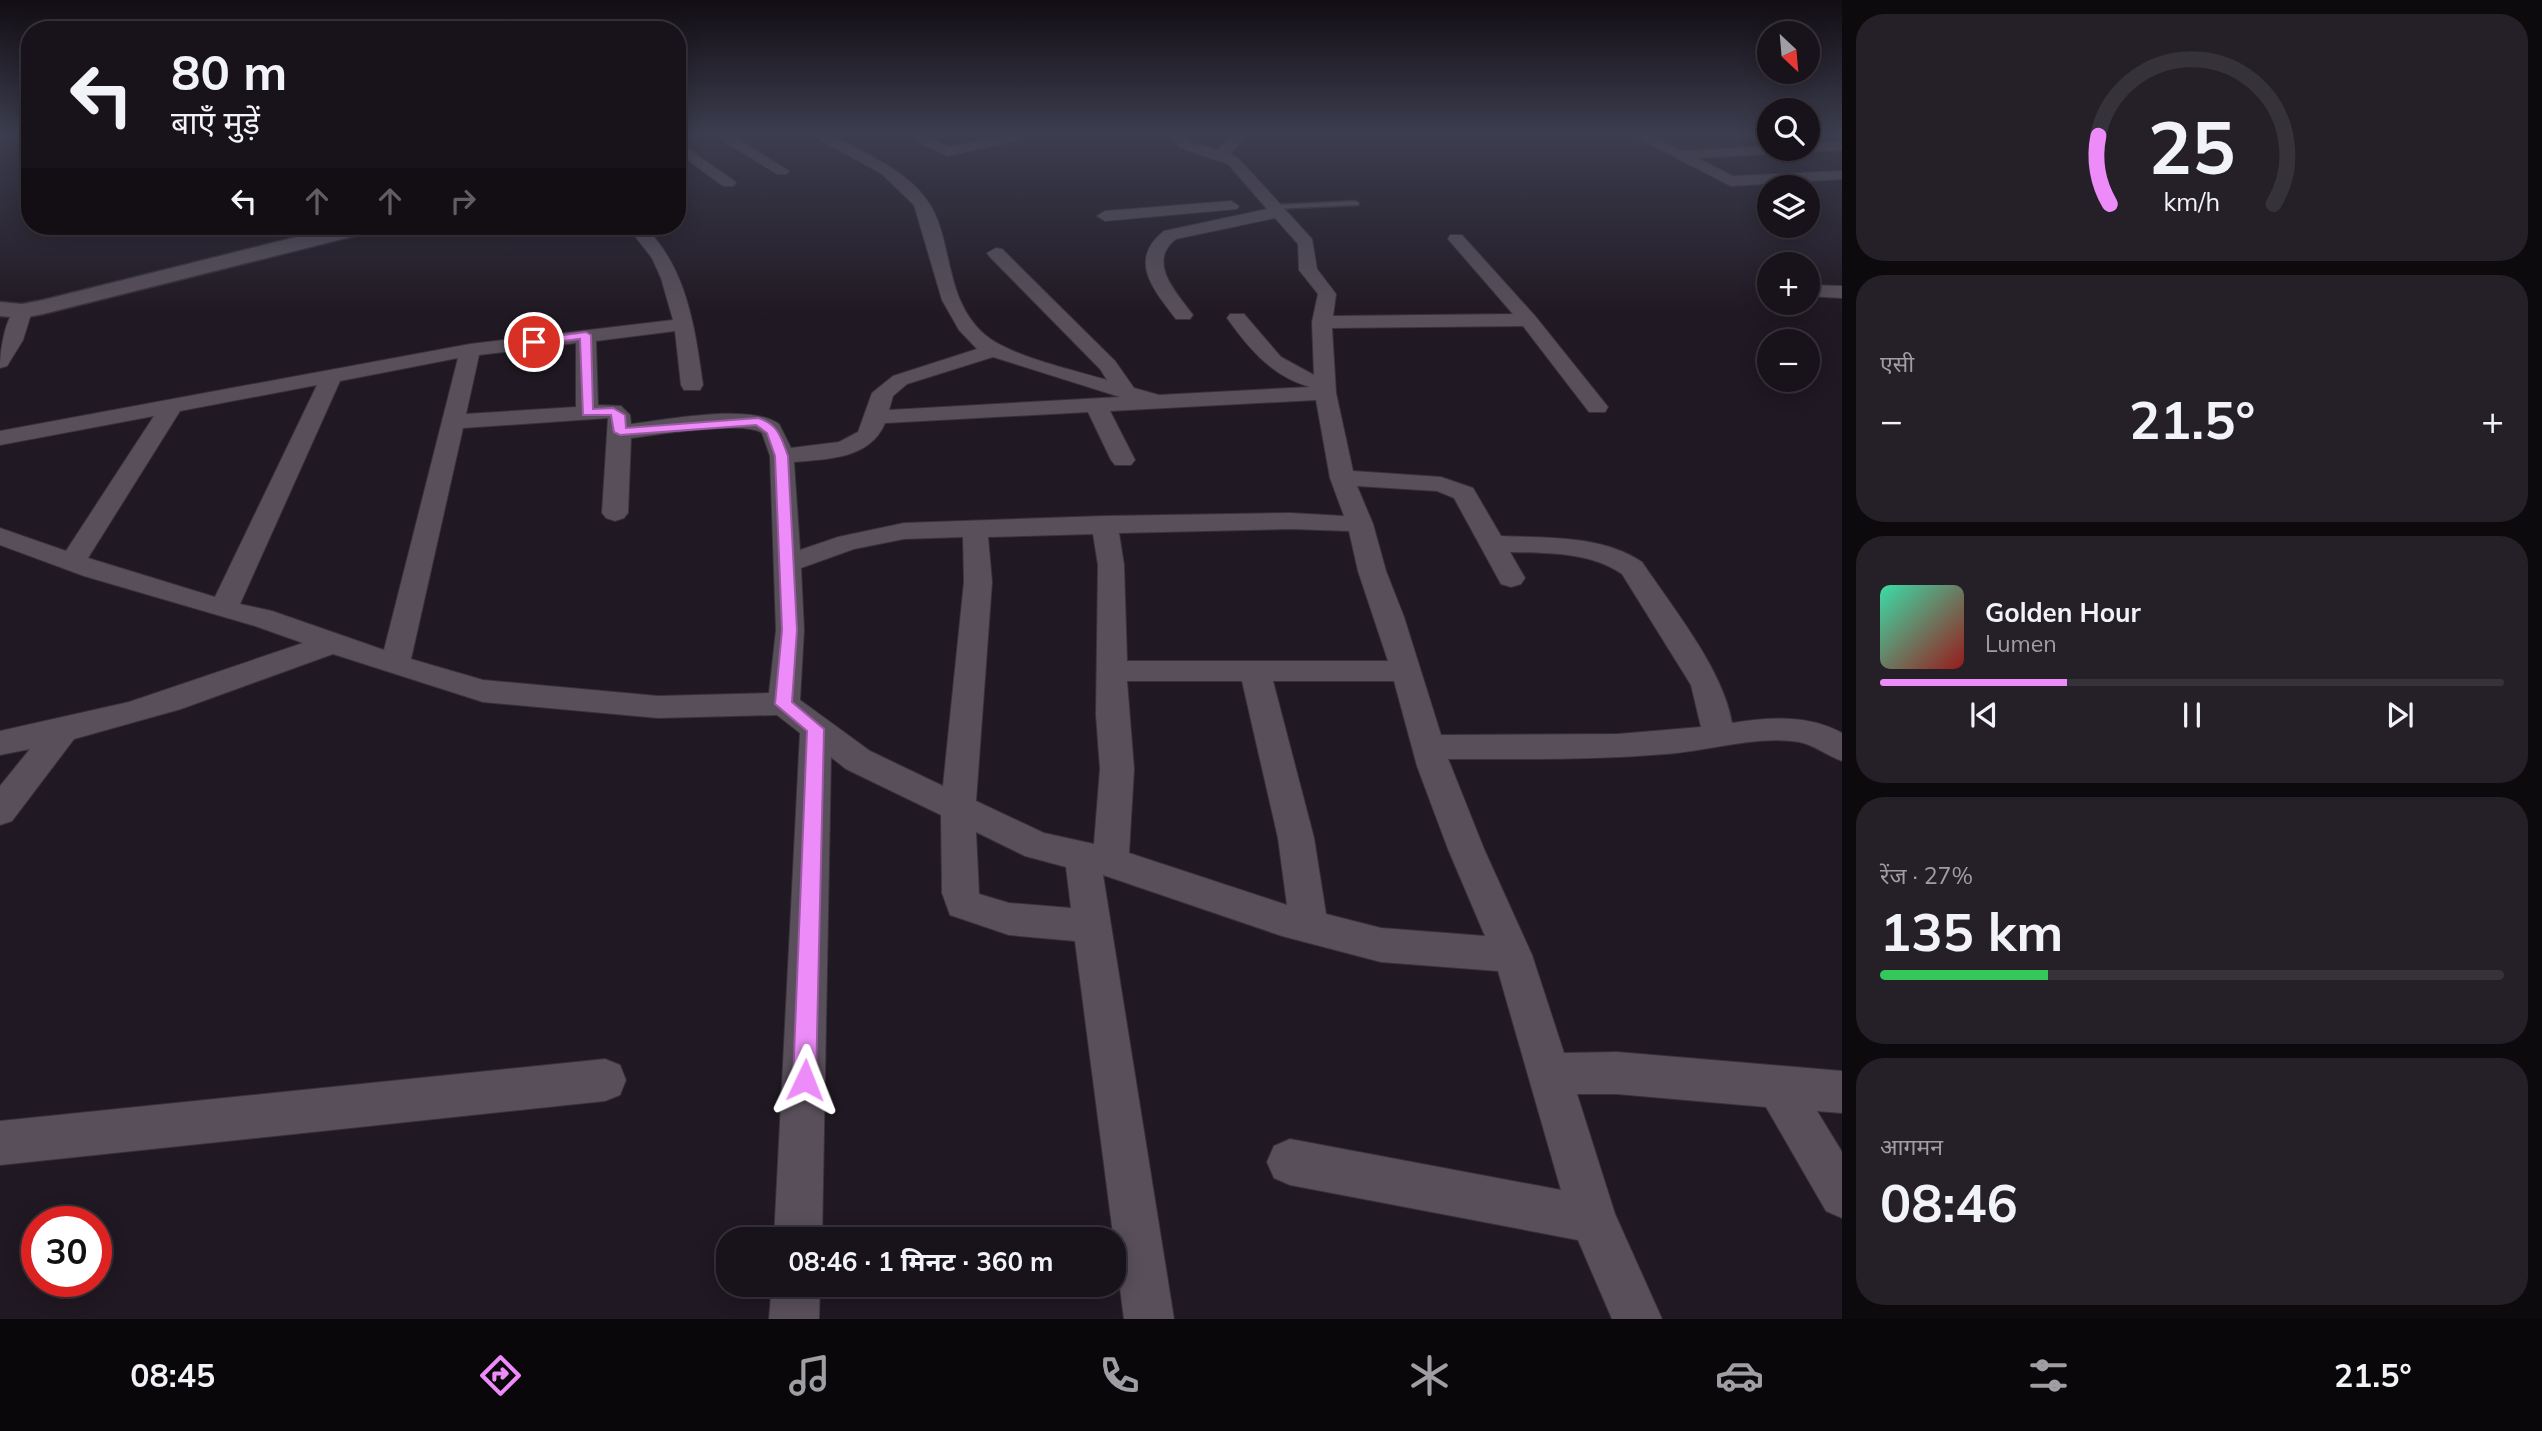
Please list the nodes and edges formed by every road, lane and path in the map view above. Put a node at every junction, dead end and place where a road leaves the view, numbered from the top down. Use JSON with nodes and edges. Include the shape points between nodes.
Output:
{"nodes":[{"id":1,"x":913,"y":195,"type":"edge"},
{"id":2,"x":1263,"y":195,"type":"edge"},
{"id":3,"x":1355,"y":203,"type":"dead end"},
{"id":4,"x":1274,"y":207,"type":"junction"},
{"id":5,"x":1105,"y":216,"type":"dead end"},
{"id":6,"x":328,"y":235,"type":"edge"},
{"id":7,"x":645,"y":235,"type":"edge"},
{"id":8,"x":1456,"y":239,"type":"dead end"},
{"id":9,"x":996,"y":253,"type":"dead end"},
{"id":10,"x":1820,"y":291,"type":"edge"},
{"id":11,"x":1842,"y":292,"type":"edge"},
{"id":12,"x":11,"y":310,"type":"edge"},
{"id":13,"x":1183,"y":315,"type":"dead end"},
{"id":14,"x":1237,"y":318,"type":"dead end"},
{"id":15,"x":1528,"y":320,"type":"junction"},
{"id":16,"x":1322,"y":322,"type":"junction"},
{"id":17,"x":684,"y":324,"type":"junction"},
{"id":18,"x":586,"y":335,"type":"junction"},
{"id":19,"x":995,"y":350,"type":"junction"},
{"id":20,"x":470,"y":351,"type":"junction"},
{"id":21,"x":0,"y":362,"type":"edge"},
{"id":22,"x":332,"y":376,"type":"junction"},
{"id":23,"x":692,"y":385,"type":"dead end"},
{"id":24,"x":1325,"y":389,"type":"junction"},
{"id":25,"x":1126,"y":392,"type":"junction"},
{"id":26,"x":1152,"y":400,"type":"junction"},
{"id":27,"x":1095,"y":404,"type":"junction"},
{"id":28,"x":171,"y":407,"type":"junction"},
{"id":29,"x":1597,"y":408,"type":"dead end"},
{"id":30,"x":587,"y":412,"type":"junction"},
{"id":31,"x":874,"y":417,"type":"junction"},
{"id":32,"x":453,"y":422,"type":"junction"},
{"id":33,"x":620,"y":432,"type":"junction"},
{"id":34,"x":0,"y":438,"type":"edge"},
{"id":35,"x":782,"y":456,"type":"junction"},
{"id":36,"x":1123,"y":460,"type":"dead end"},
{"id":37,"x":1342,"y":478,"type":"junction"},
{"id":38,"x":615,"y":513,"type":"dead end"},
{"id":39,"x":1105,"y":524,"type":"junction"},
{"id":40,"x":1360,"y":524,"type":"junction"},
{"id":41,"x":975,"y":528,"type":"junction"},
{"id":42,"x":0,"y":536,"type":"edge"},
{"id":43,"x":1492,"y":543,"type":"junction"},
{"id":44,"x":72,"y":562,"type":"junction"},
{"id":45,"x":786,"y":564,"type":"junction"},
{"id":46,"x":1511,"y":578,"type":"dead end"},
{"id":47,"x":223,"y":609,"type":"junction"},
{"id":48,"x":335,"y":642,"type":"junction"},
{"id":49,"x":395,"y":665,"type":"junction"},
{"id":50,"x":1112,"y":671,"type":"junction"},
{"id":51,"x":1405,"y":671,"type":"junction"},
{"id":52,"x":1255,"y":672,"type":"junction"},
{"id":53,"x":784,"y":704,"type":"junction"},
{"id":54,"x":816,"y":729,"type":"junction"},
{"id":55,"x":64,"y":730,"type":"junction"},
{"id":56,"x":1718,"y":736,"type":"junction"},
{"id":57,"x":0,"y":743,"type":"edge"},
{"id":58,"x":1429,"y":747,"type":"junction"},
{"id":59,"x":1842,"y":749,"type":"edge"},
{"id":60,"x":958,"y":808,"type":"junction"},
{"id":61,"x":0,"y":811,"type":"edge"},
{"id":62,"x":1097,"y":859,"type":"junction"},
{"id":63,"x":1092,"y":925,"type":"junction"},
{"id":64,"x":1309,"y":927,"type":"junction"},
{"id":65,"x":1513,"y":955,"type":"junction"},
{"id":66,"x":1548,"y":1074,"type":"junction"},
{"id":67,"x":605,"y":1080,"type":"dead end"},
{"id":68,"x":1778,"y":1086,"type":"junction"},
{"id":69,"x":1842,"y":1092,"type":"edge"},
{"id":70,"x":0,"y":1143,"type":"edge"},
{"id":71,"x":1290,"y":1162,"type":"dead end"},
{"id":72,"x":1842,"y":1195,"type":"edge"},
{"id":73,"x":1593,"y":1219,"type":"junction"},
{"id":74,"x":798,"y":1227,"type":"edge"},
{"id":75,"x":795,"y":1297,"type":"edge"},
{"id":76,"x":794,"y":1319,"type":"edge"},
{"id":77,"x":1149,"y":1319,"type":"edge"},
{"id":78,"x":1637,"y":1319,"type":"edge"}],
"edges":[{"from":1,"to":19,"type":"street","via":[[927,215],[942,276],[956,309],[971,333]]},
{"from":2,"to":4,"type":"street"},
{"from":3,"to":4,"type":"lane"},
{"from":4,"to":5,"type":"street"},
{"from":4,"to":13,"type":"street","via":[[1159,241],[1155,274]]},
{"from":4,"to":16,"type":"street","via":[[1306,243],[1308,270],[1327,294]]},
{"from":6,"to":12,"type":"street"},
{"from":7,"to":17,"type":"street","via":[[653,243],[681,306]]},
{"from":8,"to":15,"type":"street"},
{"from":9,"to":25,"type":"street","via":[[1108,365]]},
{"from":10,"to":11,"type":"street"},
{"from":12,"to":21,"type":"street","via":[[13,340]]},
{"from":14,"to":24,"type":"street","via":[[1274,363]]},
{"from":15,"to":16,"type":"street"},
{"from":15,"to":29,"type":"street"},
{"from":16,"to":24,"type":"street"},
{"from":17,"to":18,"type":"street"},
{"from":17,"to":23,"type":"street"},
{"from":18,"to":20,"type":"street"},
{"from":18,"to":30,"type":"street"},
{"from":19,"to":25,"type":"street"},
{"from":19,"to":31,"type":"street","via":[[900,380],[883,393]]},
{"from":20,"to":22,"type":"street"},
{"from":20,"to":32,"type":"street"},
{"from":22,"to":28,"type":"street"},
{"from":22,"to":47,"type":"street"},
{"from":24,"to":26,"type":"street"},
{"from":24,"to":37,"type":"street"},
{"from":25,"to":26,"type":"street"},
{"from":26,"to":27,"type":"street"},
{"from":27,"to":31,"type":"street"},
{"from":27,"to":36,"type":"street"},
{"from":28,"to":34,"type":"street"},
{"from":28,"to":44,"type":"street"},
{"from":30,"to":32,"type":"street"},
{"from":30,"to":33,"type":"street","via":[[613,411],[619,415]]},
{"from":31,"to":35,"type":"street","via":[[868,433],[856,444]]},
{"from":32,"to":49,"type":"street"},
{"from":33,"to":35,"type":"street","via":[[758,422],[773,432]]},
{"from":33,"to":38,"type":"street"},
{"from":35,"to":45,"type":"street"},
{"from":37,"to":40,"type":"street"},
{"from":37,"to":43,"type":"street","via":[[1455,487],[1464,493]]},
{"from":39,"to":40,"type":"street"},
{"from":39,"to":41,"type":"street"},
{"from":39,"to":50,"type":"street","via":[[1111,565]]},
{"from":40,"to":51,"type":"street"},
{"from":41,"to":45,"type":"street","via":[[883,534]]},
{"from":41,"to":60,"type":"street","via":[[978,582]]},
{"from":42,"to":44,"type":"street"},
{"from":43,"to":46,"type":"street"},
{"from":43,"to":56,"type":"street","via":[[1600,551],[1624,561],[1706,684]]},
{"from":44,"to":47,"type":"street"},
{"from":45,"to":53,"type":"street","via":[[790,630]]},
{"from":47,"to":48,"type":"street"},
{"from":48,"to":49,"type":"street"},
{"from":48,"to":55,"type":"street","via":[[206,691]]},
{"from":49,"to":53,"type":"street","via":[[483,691],[658,707]]},
{"from":50,"to":52,"type":"street"},
{"from":50,"to":62,"type":"street","via":[[1117,769]]},
{"from":51,"to":52,"type":"street"},
{"from":51,"to":58,"type":"street"},
{"from":52,"to":64,"type":"street","via":[[1296,838]]},
{"from":53,"to":54,"type":"street"},
{"from":54,"to":60,"type":"street","via":[[858,760]]},
{"from":54,"to":74,"type":"street"},
{"from":55,"to":57,"type":"street"},
{"from":55,"to":61,"type":"street"},
{"from":56,"to":58,"type":"street","via":[[1618,746]]},
{"from":56,"to":59,"type":"street","via":[[1797,730],[1821,736]]},
{"from":58,"to":65,"type":"street","via":[[1466,849]]},
{"from":60,"to":62,"type":"street","via":[[1038,846]]},
{"from":60,"to":63,"type":"street","via":[[964,904],[1001,918]]},
{"from":62,"to":63,"type":"street"},
{"from":62,"to":64,"type":"street"},
{"from":63,"to":77,"type":"street"},
{"from":64,"to":65,"type":"street","via":[[1381,945]]},
{"from":65,"to":66,"type":"street"},
{"from":66,"to":68,"type":"street","via":[[1618,1073]]},
{"from":66,"to":73,"type":"street"},
{"from":67,"to":70,"type":"street"},
{"from":68,"to":69,"type":"street"},
{"from":68,"to":72,"type":"street"},
{"from":71,"to":73,"type":"street"},
{"from":73,"to":78,"type":"street"},
{"from":75,"to":76,"type":"street"}]}
